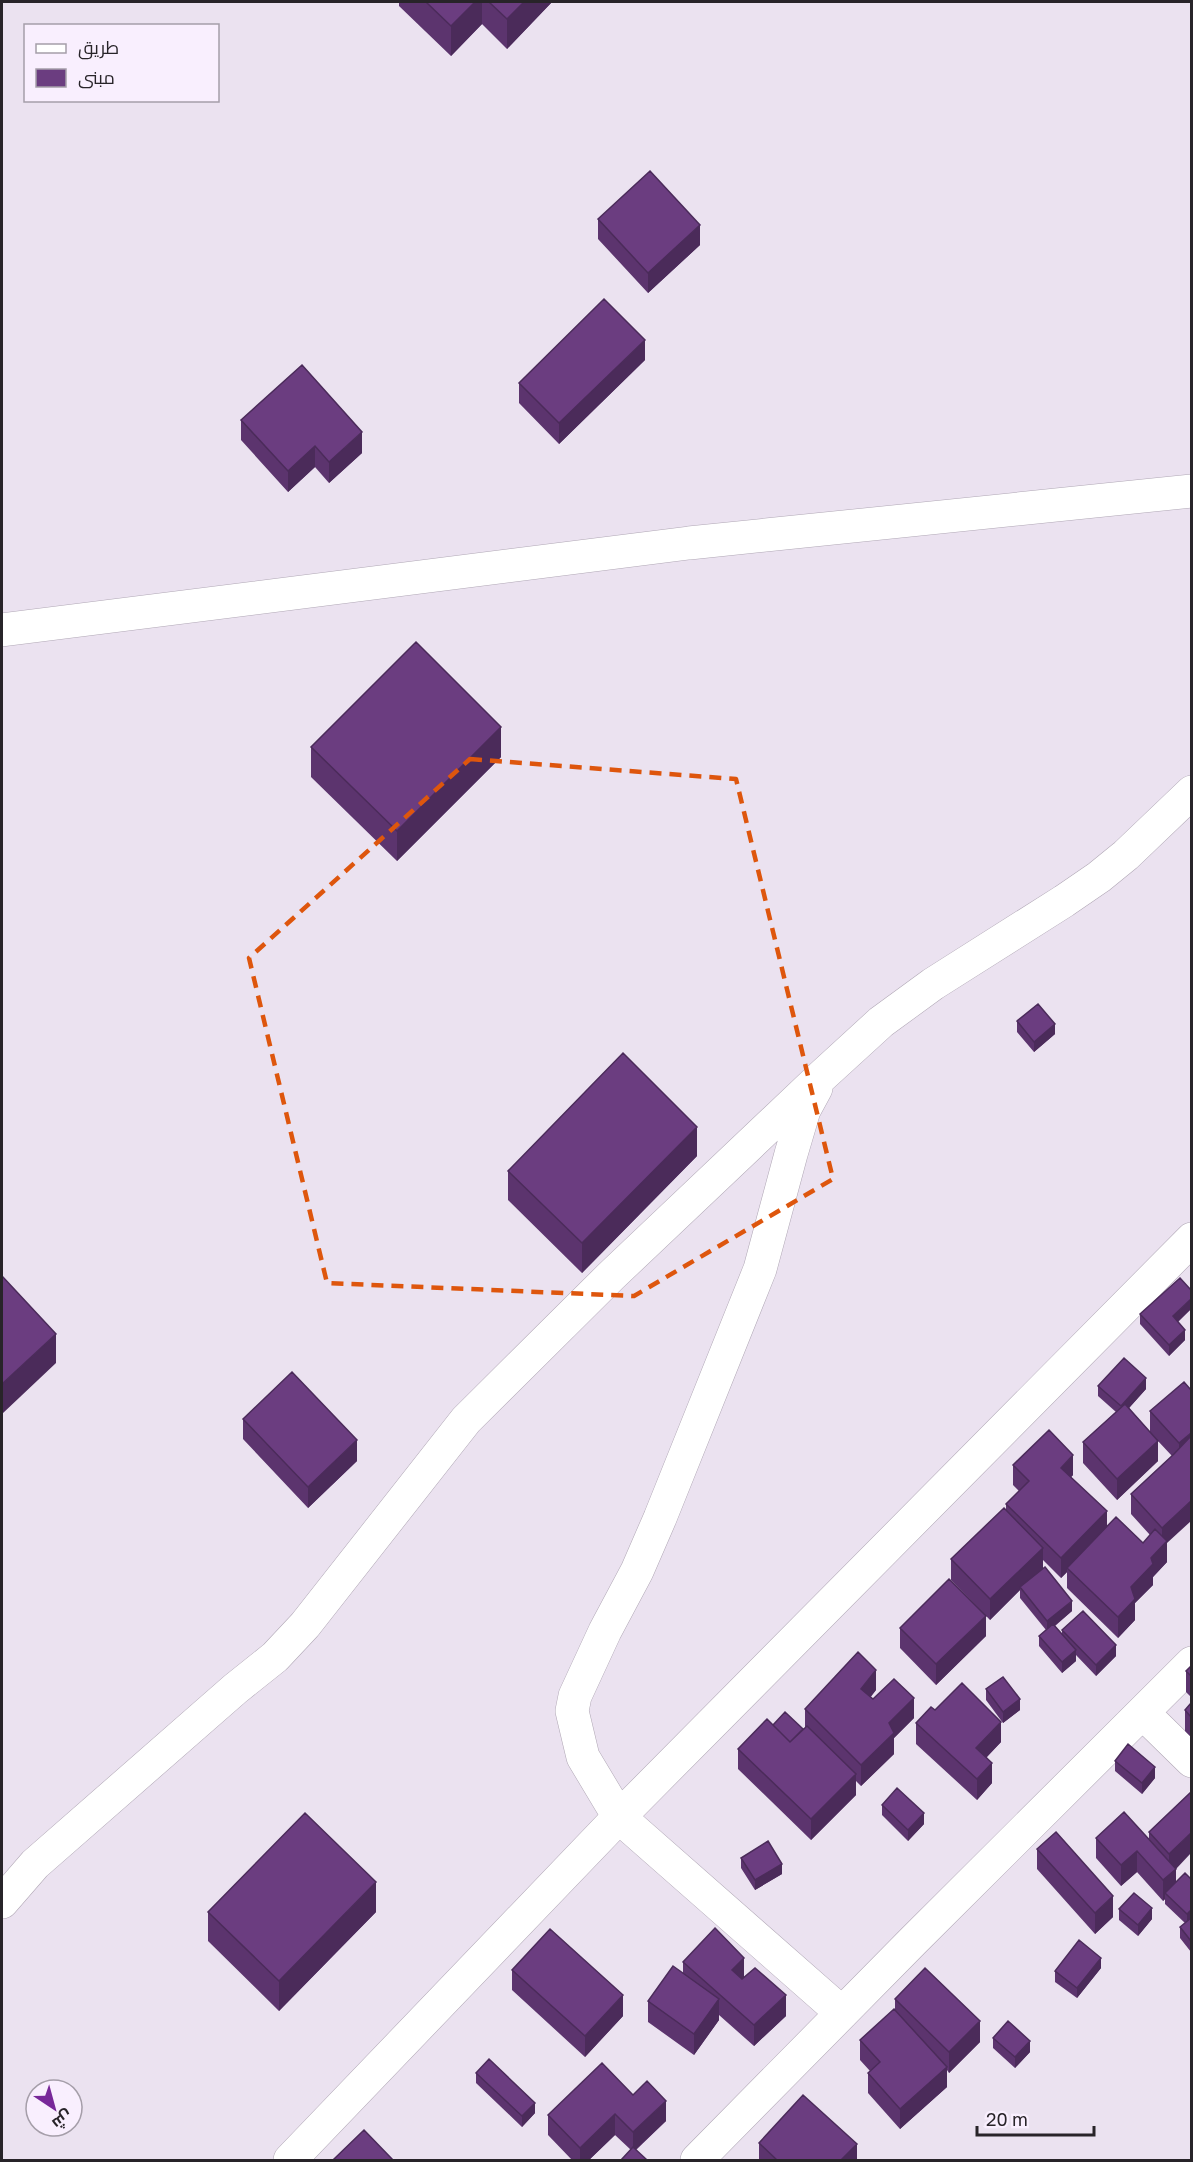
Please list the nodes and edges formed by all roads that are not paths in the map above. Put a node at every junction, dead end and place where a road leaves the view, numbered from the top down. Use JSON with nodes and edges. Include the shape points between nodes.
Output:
{"nodes":[{"id":1,"x":1191,"y":491,"type":"edge"},
{"id":2,"x":2,"y":630,"type":"edge"},
{"id":3,"x":1191,"y":792,"type":"edge"},
{"id":4,"x":822,"y":1076,"type":"junction"},
{"id":5,"x":1191,"y":1239,"type":"edge"},
{"id":6,"x":1191,"y":1663,"type":"edge"},
{"id":7,"x":1143,"y":1713,"type":"junction"},
{"id":8,"x":1191,"y":1761,"type":"edge"},
{"id":9,"x":619,"y":1817,"type":"junction"},
{"id":10,"x":2,"y":1902,"type":"edge"},
{"id":11,"x":842,"y":2013,"type":"junction"},
{"id":12,"x":290,"y":2160,"type":"edge"},
{"id":13,"x":697,"y":2160,"type":"edge"}],
"edges":[{"from":1,"to":2,"type":"street","via":[[689,543]]},
{"from":3,"to":4,"type":"street","via":[[1099,877],[933,984],[881,1022]]},
{"from":4,"to":9,"type":"street","via":[[804,1110],[760,1269],[646,1550],[575,1696],[572,1711],[583,1757]]},
{"from":4,"to":10,"type":"street","via":[[466,1420],[305,1625],[275,1657],[35,1864]]},
{"from":5,"to":9,"type":"street"},
{"from":6,"to":7,"type":"street"},
{"from":7,"to":8,"type":"street"},
{"from":7,"to":11,"type":"street"},
{"from":9,"to":11,"type":"street"},
{"from":9,"to":12,"type":"street"},
{"from":11,"to":13,"type":"street"}]}
